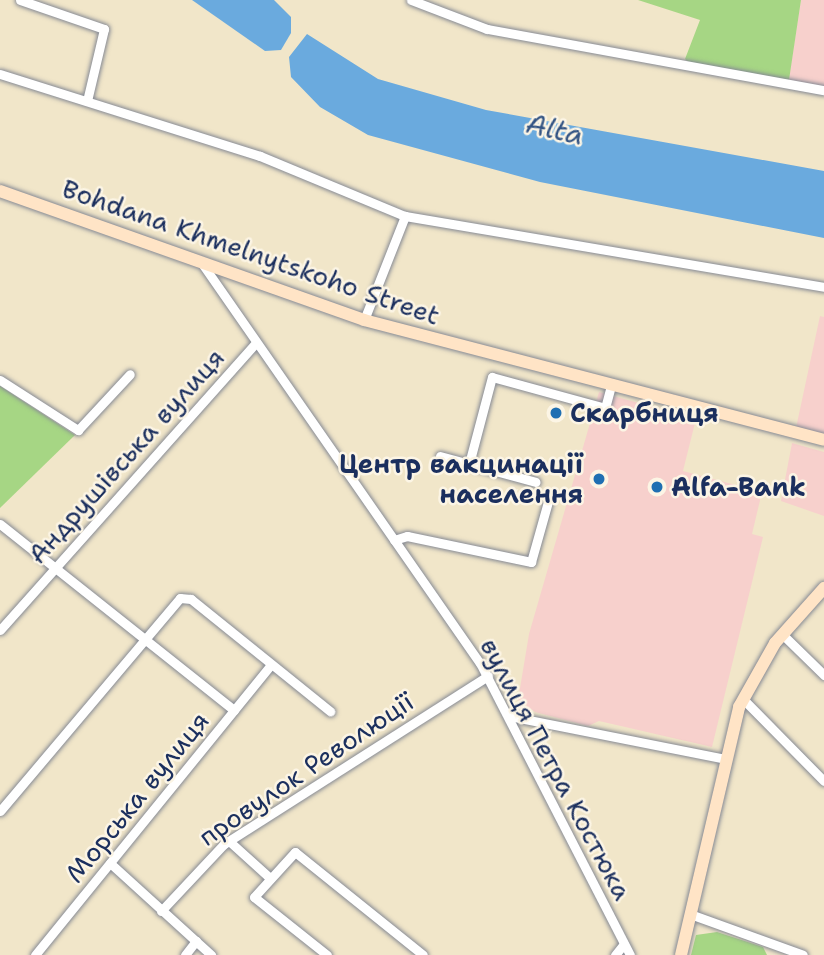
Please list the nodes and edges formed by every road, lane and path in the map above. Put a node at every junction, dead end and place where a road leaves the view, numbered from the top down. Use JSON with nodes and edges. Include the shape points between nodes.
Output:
{"nodes":[{"id":1,"x":20,"y":0,"type":"edge"},
{"id":2,"x":411,"y":0,"type":"edge"},
{"id":3,"x":0,"y":74,"type":"edge"},
{"id":4,"x":824,"y":90,"type":"edge"},
{"id":5,"x":87,"y":101,"type":"junction"},
{"id":6,"x":0,"y":191,"type":"edge"},
{"id":7,"x":405,"y":216,"type":"junction"},
{"id":8,"x":200,"y":262,"type":"junction"},
{"id":9,"x":824,"y":287,"type":"edge"},
{"id":10,"x":364,"y":320,"type":"junction"},
{"id":11,"x":256,"y":343,"type":"junction"},
{"id":12,"x":131,"y":374,"type":"dead end"},
{"id":13,"x":0,"y":380,"type":"edge"},
{"id":14,"x":611,"y":386,"type":"junction"},
{"id":15,"x":824,"y":440,"type":"edge"},
{"id":16,"x":440,"y":456,"type":"dead end"},
{"id":17,"x":470,"y":460,"type":"junction"},
{"id":18,"x":536,"y":482,"type":"dead end"},
{"id":19,"x":549,"y":498,"type":"dead end"},
{"id":20,"x":0,"y":524,"type":"edge"},
{"id":21,"x":394,"y":540,"type":"junction"},
{"id":22,"x":54,"y":567,"type":"junction"},
{"id":23,"x":824,"y":588,"type":"edge"},
{"id":24,"x":0,"y":630,"type":"edge"},
{"id":25,"x":782,"y":634,"type":"junction"},
{"id":26,"x":141,"y":638,"type":"junction"},
{"id":27,"x":271,"y":665,"type":"junction"},
{"id":28,"x":824,"y":675,"type":"edge"},
{"id":29,"x":488,"y":676,"type":"junction"},
{"id":30,"x":743,"y":699,"type":"junction"},
{"id":31,"x":234,"y":710,"type":"junction"},
{"id":32,"x":330,"y":711,"type":"dead end"},
{"id":33,"x":509,"y":716,"type":"junction"},
{"id":34,"x":726,"y":758,"type":"junction"},
{"id":35,"x":824,"y":781,"type":"edge"},
{"id":36,"x":0,"y":811,"type":"edge"},
{"id":37,"x":229,"y":841,"type":"junction"},
{"id":38,"x":110,"y":863,"type":"junction"},
{"id":39,"x":270,"y":878,"type":"junction"},
{"id":40,"x":161,"y":911,"type":"junction"},
{"id":41,"x":690,"y":914,"type":"junction"},
{"id":42,"x":196,"y":942,"type":"junction"},
{"id":43,"x":624,"y":944,"type":"junction"},
{"id":44,"x":35,"y":955,"type":"edge"},
{"id":45,"x":185,"y":955,"type":"edge"},
{"id":46,"x":211,"y":955,"type":"edge"},
{"id":47,"x":327,"y":955,"type":"edge"},
{"id":48,"x":424,"y":955,"type":"edge"},
{"id":49,"x":615,"y":955,"type":"edge"},
{"id":50,"x":630,"y":955,"type":"edge"},
{"id":51,"x":681,"y":955,"type":"edge"},
{"id":52,"x":803,"y":955,"type":"edge"}],
"edges":[{"from":1,"to":5,"type":"street","via":[[104,29]]},
{"from":2,"to":4,"type":"street","via":[[487,29]]},
{"from":3,"to":5,"type":"street"},
{"from":5,"to":7,"type":"street","via":[[260,156]]},
{"from":6,"to":8,"type":"main road","name":"Bohdana Khmelnytskoho Street"},
{"from":7,"to":9,"type":"street"},
{"from":7,"to":10,"type":"street"},
{"from":8,"to":10,"type":"main road","name":"Bohdana Khmelnytskoho Street"},
{"from":8,"to":11,"type":"street","name":"вулиця Петра Костюка"},
{"from":10,"to":14,"type":"main road","name":"Bohdana Khmelnytskoho Street"},
{"from":11,"to":21,"type":"street","name":"вулиця Петра Костюка"},
{"from":11,"to":22,"type":"street","name":"Андрушівська вулиця"},
{"from":12,"to":13,"type":"street","via":[[78,429]]},
{"from":14,"to":15,"type":"main road","name":"Bohdana Khmelnytskoho Street"},
{"from":14,"to":17,"type":"street","via":[[605,408],[492,377]]},
{"from":16,"to":17,"type":"street"},
{"from":17,"to":18,"type":"street"},
{"from":19,"to":21,"type":"street","via":[[531,562],[407,537]]},
{"from":20,"to":22,"type":"street"},
{"from":21,"to":29,"type":"street","name":"вулиця Петра Костюка"},
{"from":22,"to":24,"type":"street","name":"Андрушівська вулиця"},
{"from":22,"to":26,"type":"street"},
{"from":23,"to":25,"type":"main road"},
{"from":25,"to":28,"type":"street"},
{"from":25,"to":30,"type":"main road"},
{"from":26,"to":27,"type":"street","via":[[180,597],[191,599]]},
{"from":26,"to":31,"type":"street"},
{"from":26,"to":36,"type":"street"},
{"from":27,"to":31,"type":"street","name":"Морська вулиця"},
{"from":27,"to":32,"type":"street"},
{"from":29,"to":33,"type":"street","name":"вулиця Петра Костюка"},
{"from":29,"to":37,"type":"street","name":"провулок Революції"},
{"from":30,"to":34,"type":"main road"},
{"from":30,"to":35,"type":"street"},
{"from":31,"to":38,"type":"street","name":"Морська вулиця"},
{"from":33,"to":34,"type":"street"},
{"from":33,"to":43,"type":"street","name":"вулиця Петра Костюка"},
{"from":34,"to":41,"type":"main road"},
{"from":37,"to":39,"type":"street"},
{"from":37,"to":40,"type":"street","name":"провулок Революції"},
{"from":38,"to":40,"type":"street"},
{"from":38,"to":44,"type":"street","name":"Морська вулиця"},
{"from":39,"to":47,"type":"street","via":[[254,897]]},
{"from":39,"to":48,"type":"street","via":[[295,852]]},
{"from":40,"to":42,"type":"street"},
{"from":41,"to":51,"type":"main road"},
{"from":41,"to":52,"type":"street"},
{"from":42,"to":45,"type":"street"},
{"from":42,"to":46,"type":"street"},
{"from":43,"to":49,"type":"street"},
{"from":43,"to":50,"type":"street","name":"вулиця Петра Костюка"}]}
